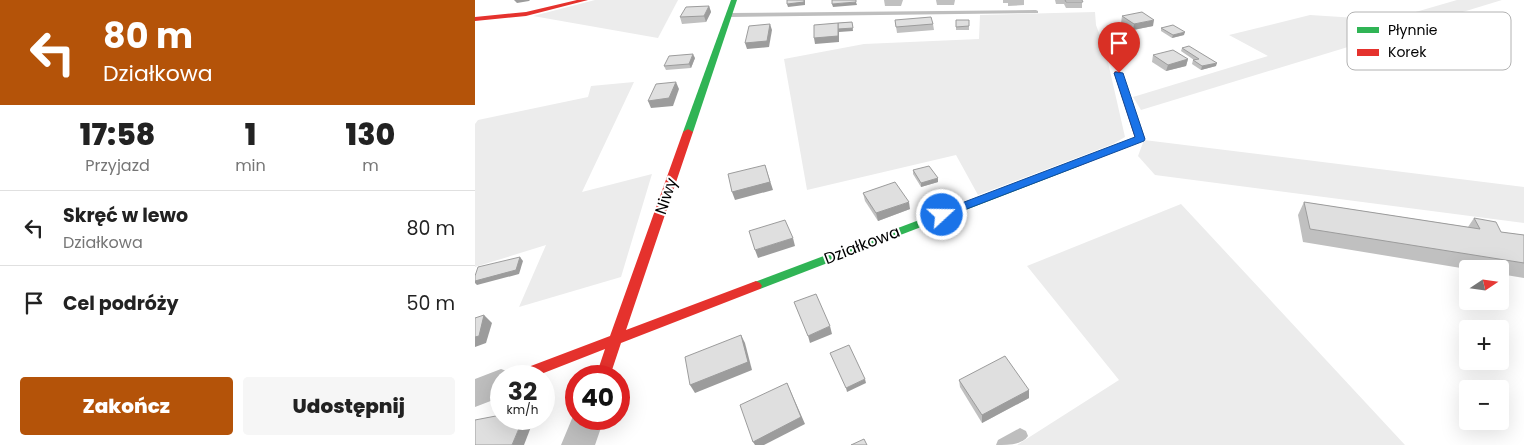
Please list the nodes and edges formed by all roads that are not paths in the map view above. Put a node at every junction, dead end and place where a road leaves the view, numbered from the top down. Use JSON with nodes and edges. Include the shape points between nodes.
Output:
{"nodes":[{"id":1,"x":585,"y":0,"type":"edge"},
{"id":2,"x":734,"y":0,"type":"edge"},
{"id":3,"x":1036,"y":12,"type":"dead end"},
{"id":4,"x":729,"y":15,"type":"junction"},
{"id":5,"x":475,"y":19,"type":"edge"},
{"id":6,"x":1119,"y":73,"type":"dead end"},
{"id":7,"x":617,"y":339,"type":"junction"},
{"id":8,"x":549,"y":365,"type":"edge"},
{"id":9,"x":607,"y":365,"type":"edge"},
{"id":10,"x":490,"y":387,"type":"edge"},
{"id":11,"x":475,"y":393,"type":"edge"},
{"id":12,"x":583,"y":430,"type":"edge"},
{"id":13,"x":1020,"y":436,"type":"dead end"},
{"id":14,"x":578,"y":445,"type":"edge"},
{"id":15,"x":1005,"y":445,"type":"edge"}],
"edges":[{"from":1,"to":5,"type":"street","via":[[526,14]]},
{"from":2,"to":4,"type":"street","name":"Niwy"},
{"from":3,"to":4,"type":"lane","via":[[972,10]]},
{"from":4,"to":7,"type":"street","name":"Niwy"},
{"from":6,"to":7,"type":"street","name":"Działkowa","via":[[1140,139]]},
{"from":7,"to":8,"type":"street","name":"Działkowa"},
{"from":7,"to":9,"type":"street","name":"Niwy"},
{"from":10,"to":11,"type":"street"},
{"from":12,"to":14,"type":"street"},
{"from":13,"to":15,"type":"lane"}]}
